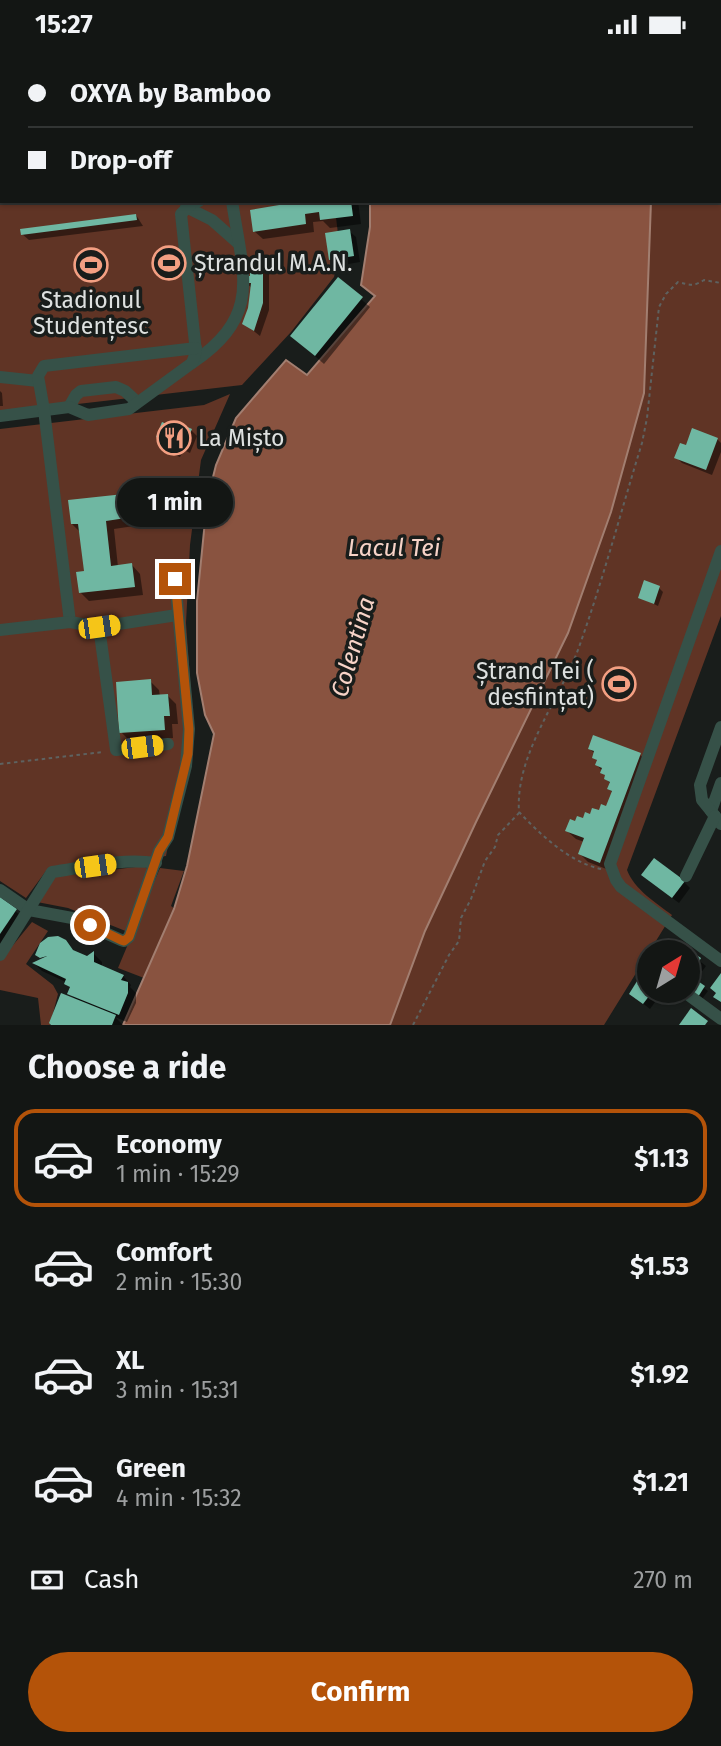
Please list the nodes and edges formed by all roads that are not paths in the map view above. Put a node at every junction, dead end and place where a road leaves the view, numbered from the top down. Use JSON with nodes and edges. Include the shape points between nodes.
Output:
{"nodes":[{"id":1,"x":192,"y":203,"type":"edge"},
{"id":2,"x":232,"y":203,"type":"edge"},
{"id":3,"x":186,"y":207,"type":"junction"},
{"id":4,"x":238,"y":243,"type":"junction"},
{"id":5,"x":196,"y":348,"type":"junction"},
{"id":6,"x":192,"y":363,"type":"junction"},
{"id":7,"x":0,"y":377,"type":"edge"},
{"id":8,"x":38,"y":381,"type":"junction"},
{"id":9,"x":137,"y":402,"type":"junction"},
{"id":10,"x":69,"y":407,"type":"junction"},
{"id":11,"x":44,"y":411,"type":"junction"},
{"id":12,"x":0,"y":416,"type":"edge"},
{"id":13,"x":721,"y":551,"type":"edge"},
{"id":14,"x":175,"y":579,"type":"dead end"},
{"id":15,"x":177,"y":615,"type":"junction"},
{"id":16,"x":70,"y":622,"type":"junction"},
{"id":17,"x":99,"y":627,"type":"junction"},
{"id":18,"x":0,"y":630,"type":"edge"},
{"id":19,"x":721,"y":727,"type":"edge"},
{"id":20,"x":168,"y":744,"type":"dead end"},
{"id":21,"x":721,"y":783,"type":"edge"},
{"id":22,"x":718,"y":798,"type":"edge"},
{"id":23,"x":716,"y":817,"type":"edge"},
{"id":24,"x":156,"y":863,"type":"junction"},
{"id":25,"x":687,"y":876,"type":"dead end"},
{"id":26,"x":0,"y":890,"type":"edge"},
{"id":27,"x":29,"y":910,"type":"junction"},
{"id":28,"x":0,"y":955,"type":"edge"},
{"id":29,"x":721,"y":961,"type":"edge"},
{"id":30,"x":699,"y":1003,"type":"edge"},
{"id":31,"x":721,"y":1019,"type":"edge"}],
"edges":[{"from":1,"to":3,"type":"street"},
{"from":2,"to":4,"type":"street"},
{"from":3,"to":4,"type":"street","via":[[212,220]]},
{"from":3,"to":5,"type":"street","via":[[181,214]]},
{"from":4,"to":6,"type":"street","via":[[243,284],[240,309],[222,339]]},
{"from":5,"to":6,"type":"street"},
{"from":5,"to":8,"type":"street","via":[[44,366]]},
{"from":6,"to":9,"type":"street"},
{"from":7,"to":8,"type":"street"},
{"from":8,"to":11,"type":"street"},
{"from":9,"to":10,"type":"street","via":[[129,409],[88,415]]},
{"from":9,"to":10,"type":"street","via":[[116,387],[81,391]]},
{"from":10,"to":11,"type":"street"},
{"from":11,"to":12,"type":"street"},
{"from":11,"to":16,"type":"street"},
{"from":13,"to":29,"type":"street","via":[[612,856],[615,880]]},
{"from":14,"to":15,"type":"street"},
{"from":15,"to":17,"type":"street"},
{"from":15,"to":24,"type":"street","via":[[190,742],[168,837]]},
{"from":16,"to":17,"type":"street"},
{"from":16,"to":18,"type":"street"},
{"from":17,"to":20,"type":"street","via":[[116,750]]},
{"from":19,"to":23,"type":"street","via":[[700,786],[702,800]]},
{"from":21,"to":22,"type":"street"},
{"from":22,"to":23,"type":"street"},
{"from":23,"to":25,"type":"street"},
{"from":24,"to":27,"type":"street","via":[[51,872]]},
{"from":24,"to":27,"type":"street","via":[[124,941],[72,918]]},
{"from":26,"to":27,"type":"street"},
{"from":27,"to":28,"type":"street"},
{"from":30,"to":31,"type":"street"}]}
